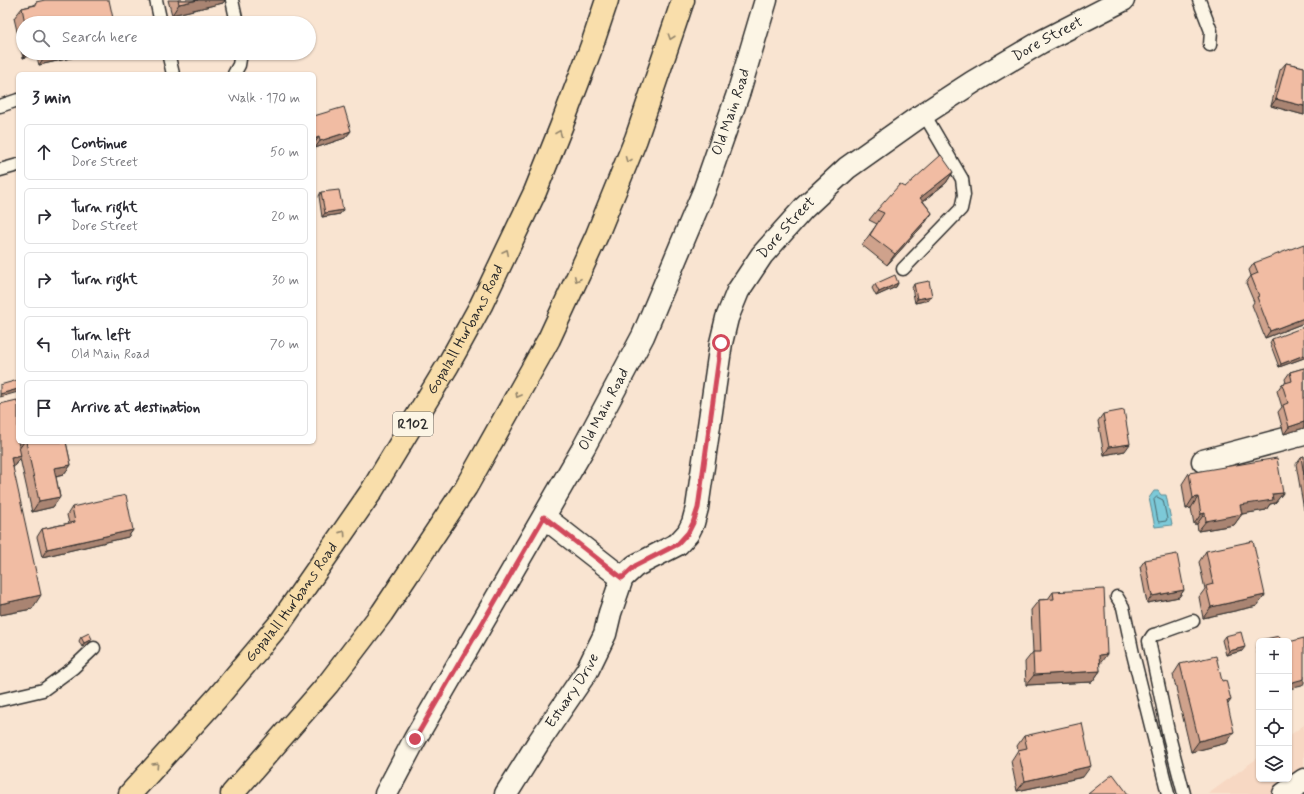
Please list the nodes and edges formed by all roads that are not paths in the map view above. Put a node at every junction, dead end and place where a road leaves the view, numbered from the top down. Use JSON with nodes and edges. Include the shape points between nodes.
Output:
{"nodes":[{"id":1,"x":156,"y":0,"type":"edge"},
{"id":2,"x":232,"y":0,"type":"edge"},
{"id":3,"x":607,"y":0,"type":"edge"},
{"id":4,"x":683,"y":0,"type":"edge"},
{"id":5,"x":766,"y":0,"type":"edge"},
{"id":6,"x":1123,"y":0,"type":"edge"},
{"id":7,"x":1199,"y":0,"type":"edge"},
{"id":8,"x":159,"y":16,"type":"edge"},
{"id":9,"x":235,"y":16,"type":"edge"},
{"id":10,"x":1210,"y":46,"type":"dead end"},
{"id":11,"x":170,"y":60,"type":"edge"},
{"id":12,"x":240,"y":60,"type":"edge"},
{"id":13,"x":173,"y":72,"type":"edge"},
{"id":14,"x":235,"y":72,"type":"edge"},
{"id":15,"x":16,"y":101,"type":"edge"},
{"id":16,"x":0,"y":106,"type":"edge"},
{"id":17,"x":924,"y":114,"type":"junction"},
{"id":18,"x":16,"y":165,"type":"edge"},
{"id":19,"x":0,"y":170,"type":"edge"},
{"id":20,"x":903,"y":269,"type":"dead end"},
{"id":21,"x":1304,"y":434,"type":"edge"},
{"id":22,"x":1203,"y":461,"type":"dead end"},
{"id":23,"x":544,"y":517,"type":"junction"},
{"id":24,"x":622,"y":578,"type":"junction"},
{"id":25,"x":1117,"y":597,"type":"dead end"},
{"id":26,"x":1193,"y":621,"type":"dead end"},
{"id":27,"x":94,"y":648,"type":"dead end"},
{"id":28,"x":0,"y":700,"type":"edge"},
{"id":29,"x":1304,"y":780,"type":"edge"},
{"id":30,"x":130,"y":794,"type":"edge"},
{"id":31,"x":232,"y":794,"type":"edge"},
{"id":32,"x":386,"y":794,"type":"edge"},
{"id":33,"x":506,"y":794,"type":"edge"},
{"id":34,"x":1168,"y":794,"type":"edge"},
{"id":35,"x":1184,"y":794,"type":"edge"},
{"id":36,"x":1284,"y":794,"type":"edge"}],
"edges":[{"from":1,"to":8,"type":"lane"},
{"from":2,"to":9,"type":"lane"},
{"from":30,"to":3,"type":"main road","name":"Gopalall Hurbans Road","number":"R102","one_way":true,"via":[[217,698],[280,623],[371,492],[444,372],[481,305],[535,192]]},
{"from":4,"to":31,"type":"main road","one_way":true,"via":[[636,139],[597,235],[549,339],[466,487],[382,614],[328,684]]},
{"from":5,"to":23,"type":"street","name":"Old Main Road","via":[[739,91],[704,191],[643,336]]},
{"from":6,"to":17,"type":"street","name":"Dore Street","via":[[1041,42]]},
{"from":7,"to":10,"type":"lane","via":[[1211,31]]},
{"from":11,"to":13,"type":"lane"},
{"from":12,"to":14,"type":"lane"},
{"from":15,"to":16,"type":"lane"},
{"from":17,"to":20,"type":"lane","via":[[962,179],[964,195],[961,209]]},
{"from":17,"to":24,"type":"street","name":"Dore Street","via":[[847,168],[804,208],[762,255],[738,291],[727,318],[721,343],[698,508],[693,523],[678,544],[635,566]]},
{"from":18,"to":19,"type":"lane"},
{"from":21,"to":22,"type":"street"},
{"from":23,"to":24,"type":"street"},
{"from":23,"to":32,"type":"street","name":"Old Main Road","via":[[415,739]]},
{"from":24,"to":33,"type":"street","name":"Estuary Drive","via":[[605,634],[587,671]]},
{"from":25,"to":34,"type":"lane","via":[[1123,607]]},
{"from":26,"to":35,"type":"lane","via":[[1154,635],[1150,641],[1169,736]]},
{"from":27,"to":28,"type":"lane","via":[[73,668],[43,690]]},
{"from":29,"to":36,"type":"street"}]}
